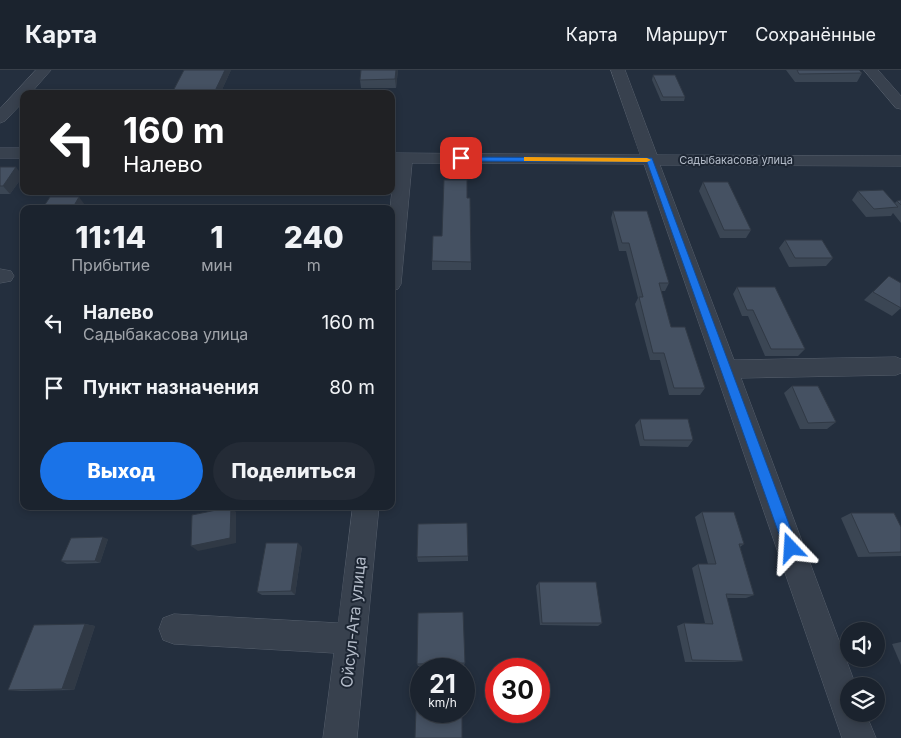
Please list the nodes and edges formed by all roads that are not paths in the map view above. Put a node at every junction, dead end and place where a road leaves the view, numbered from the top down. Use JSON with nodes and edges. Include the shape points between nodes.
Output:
{"nodes":[{"id":1,"x":44,"y":70,"type":"edge"},
{"id":2,"x":618,"y":70,"type":"edge"},
{"id":3,"x":871,"y":70,"type":"edge"},
{"id":4,"x":26,"y":90,"type":"edge"},
{"id":5,"x":20,"y":96,"type":"edge"},
{"id":6,"x":901,"y":104,"type":"edge"},
{"id":7,"x":0,"y":118,"type":"edge"},
{"id":8,"x":0,"y":153,"type":"edge"},
{"id":9,"x":20,"y":153,"type":"edge"},
{"id":10,"x":398,"y":158,"type":"edge"},
{"id":11,"x":650,"y":160,"type":"junction"},
{"id":12,"x":901,"y":161,"type":"edge"},
{"id":13,"x":395,"y":218,"type":"edge"},
{"id":14,"x":896,"y":366,"type":"dead end"},
{"id":15,"x":726,"y":369,"type":"junction"},
{"id":16,"x":366,"y":510,"type":"edge"},
{"id":17,"x":174,"y":629,"type":"dead end"},
{"id":18,"x":351,"y":639,"type":"junction"},
{"id":19,"x":840,"y":685,"type":"edge"},
{"id":20,"x":853,"y":722,"type":"edge"},
{"id":21,"x":340,"y":738,"type":"edge"},
{"id":22,"x":859,"y":738,"type":"edge"}],
"edges":[{"from":1,"to":4,"type":"street"},
{"from":2,"to":11,"type":"street"},
{"from":3,"to":6,"type":"street"},
{"from":5,"to":7,"type":"street"},
{"from":8,"to":9,"type":"street"},
{"from":10,"to":11,"type":"street","name":"Садыбакасова улица"},
{"from":10,"to":13,"type":"street"},
{"from":11,"to":12,"type":"street","name":"Садыбакасова улица"},
{"from":11,"to":15,"type":"street"},
{"from":14,"to":15,"type":"street"},
{"from":15,"to":19,"type":"street"},
{"from":16,"to":18,"type":"street","name":"Ойсул-Ата улица"},
{"from":17,"to":18,"type":"street"},
{"from":18,"to":21,"type":"street","name":"Ойсул-Ата улица"},
{"from":20,"to":22,"type":"street"}]}
